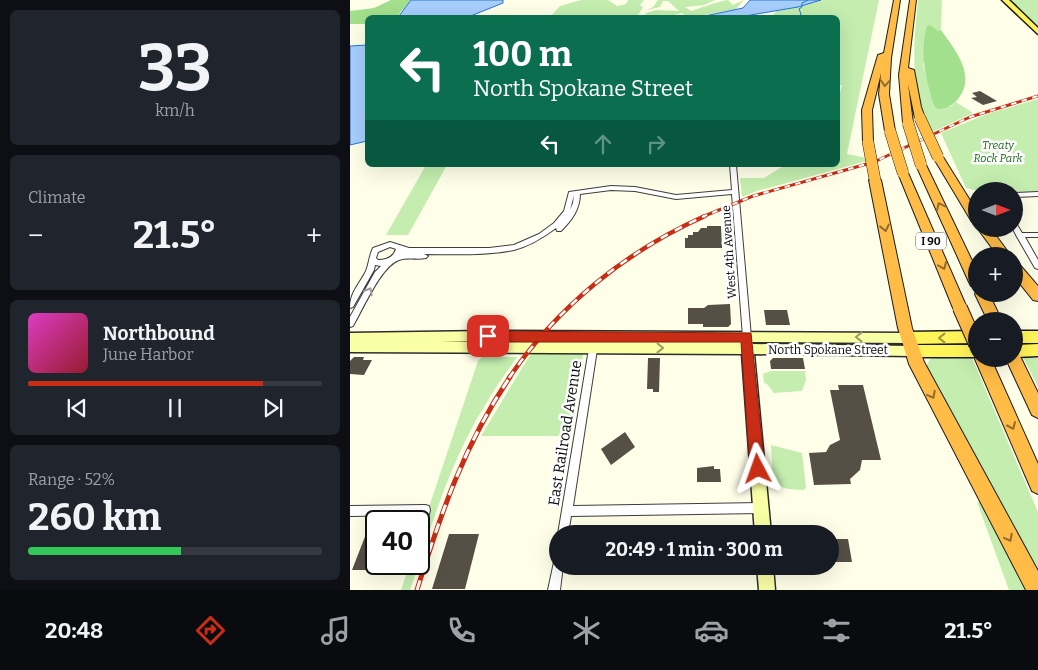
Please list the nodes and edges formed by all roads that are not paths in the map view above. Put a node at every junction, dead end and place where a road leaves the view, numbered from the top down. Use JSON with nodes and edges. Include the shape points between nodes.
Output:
{"nodes":[{"id":1,"x":897,"y":0,"type":"edge"},
{"id":2,"x":1005,"y":0,"type":"edge"},
{"id":3,"x":912,"y":1,"type":"edge"},
{"id":4,"x":893,"y":24,"type":"junction"},
{"id":5,"x":1038,"y":32,"type":"edge"},
{"id":6,"x":733,"y":167,"type":"edge"},
{"id":7,"x":903,"y":173,"type":"joint"},
{"id":8,"x":574,"y":192,"type":"junction"},
{"id":9,"x":736,"y":192,"type":"junction"},
{"id":10,"x":1038,"y":194,"type":"edge"},
{"id":11,"x":1023,"y":195,"type":"edge"},
{"id":12,"x":968,"y":206,"type":"edge"},
{"id":13,"x":1023,"y":235,"type":"edge"},
{"id":14,"x":1038,"y":235,"type":"edge"},
{"id":15,"x":1022,"y":238,"type":"edge"},
{"id":16,"x":399,"y":249,"type":"junction"},
{"id":17,"x":392,"y":260,"type":"junction"},
{"id":18,"x":372,"y":261,"type":"junction"},
{"id":19,"x":968,"y":265,"type":"edge"},
{"id":20,"x":1038,"y":266,"type":"edge"},
{"id":21,"x":1023,"y":278,"type":"edge"},
{"id":22,"x":1038,"y":296,"type":"edge"},
{"id":23,"x":350,"y":305,"type":"edge"},
{"id":24,"x":960,"y":308,"type":"joint"},
{"id":25,"x":350,"y":324,"type":"edge"},
{"id":26,"x":968,"y":326,"type":"edge"},
{"id":27,"x":1023,"y":337,"type":"edge"},
{"id":28,"x":1038,"y":337,"type":"edge"},
{"id":29,"x":350,"y":338,"type":"edge"},
{"id":30,"x":968,"y":339,"type":"edge"},
{"id":31,"x":595,"y":342,"type":"junction"},
{"id":32,"x":747,"y":343,"type":"junction"},
{"id":33,"x":910,"y":344,"type":"junction"},
{"id":34,"x":350,"y":347,"type":"edge"},
{"id":35,"x":968,"y":350,"type":"edge"},
{"id":36,"x":1023,"y":350,"type":"edge"},
{"id":37,"x":1038,"y":350,"type":"edge"},
{"id":38,"x":986,"y":367,"type":"edge"},
{"id":39,"x":1018,"y":367,"type":"edge"},
{"id":40,"x":1038,"y":410,"type":"edge"},
{"id":41,"x":1038,"y":485,"type":"edge"},
{"id":42,"x":761,"y":508,"type":"junction"},
{"id":43,"x":350,"y":511,"type":"edge"},
{"id":44,"x":365,"y":511,"type":"edge"},
{"id":45,"x":567,"y":511,"type":"junction"},
{"id":46,"x":565,"y":525,"type":"edge"},
{"id":47,"x":762,"y":525,"type":"edge"},
{"id":48,"x":556,"y":575,"type":"edge"},
{"id":49,"x":766,"y":575,"type":"edge"},
{"id":50,"x":554,"y":590,"type":"edge"},
{"id":51,"x":767,"y":590,"type":"edge"},
{"id":52,"x":1037,"y":590,"type":"edge"}],
"edges":[{"from":1,"to":4,"type":"highway","number":"I 90"},
{"from":2,"to":5,"type":"main road"},
{"from":3,"to":12,"type":"highway","bridge":true,"via":[[910,79],[920,118],[938,157]]},
{"from":19,"to":3,"type":"highway","number":"I 90","one_way":true,"bridge":true,"via":[[921,165],[908,123],[902,93],[902,68]]},
{"from":4,"to":7,"type":"highway","number":"I 90","one_way":true,"bridge":true,"via":[[884,94],[890,131]]},
{"from":4,"to":33,"type":"highway","one_way":true,"bridge":true,"via":[[869,100],[868,142]]},
{"from":6,"to":9,"type":"street","name":"West 4th Avenue"},
{"from":7,"to":24,"type":"highway","number":"I 90","one_way":true},
{"from":8,"to":9,"type":"street","via":[[622,188],[681,197]]},
{"from":8,"to":16,"type":"street","via":[[569,208],[559,222],[545,234],[520,246],[489,251]]},
{"from":8,"to":17,"type":"street","via":[[576,206],[566,223],[529,247],[495,256],[407,256]]},
{"from":9,"to":32,"type":"street","name":"West 4th Avenue"},
{"from":10,"to":11,"type":"street"},
{"from":13,"to":14,"type":"street"},
{"from":15,"to":20,"type":"street"},
{"from":16,"to":17,"type":"street"},
{"from":16,"to":18,"type":"street","via":[[393,244],[382,246],[373,252]]},
{"from":17,"to":18,"type":"street"},
{"from":25,"to":17,"type":"street","one_way":true,"via":[[378,274]]},
{"from":18,"to":23,"type":"street"},
{"from":21,"to":22,"type":"highway"},
{"from":24,"to":26,"type":"highway","number":"I 90","bridge":true},
{"from":27,"to":28,"type":"main road"},
{"from":29,"to":31,"type":"main road","name":"North Spokane Street"},
{"from":30,"to":33,"type":"main road","name":"North Spokane Street","one_way":true},
{"from":31,"to":32,"type":"main road","name":"North Spokane Street"},
{"from":31,"to":34,"type":"main road","name":"North Spokane Street"},
{"from":31,"to":45,"type":"street","name":"East Railroad Avenue"},
{"from":32,"to":33,"type":"main road","name":"North Spokane Street"},
{"from":32,"to":42,"type":"main road"},
{"from":33,"to":35,"type":"main road","name":"North Spokane Street"},
{"from":33,"to":52,"type":"highway","one_way":true,"via":[[923,378]]},
{"from":36,"to":37,"type":"main road"},
{"from":38,"to":41,"type":"highway","one_way":true},
{"from":39,"to":40,"type":"highway"},
{"from":42,"to":45,"type":"street"},
{"from":42,"to":47,"type":"main road"},
{"from":43,"to":44,"type":"street"},
{"from":45,"to":46,"type":"street","name":"East Railroad Avenue"},
{"from":48,"to":50,"type":"street"},
{"from":49,"to":51,"type":"main road"}]}
